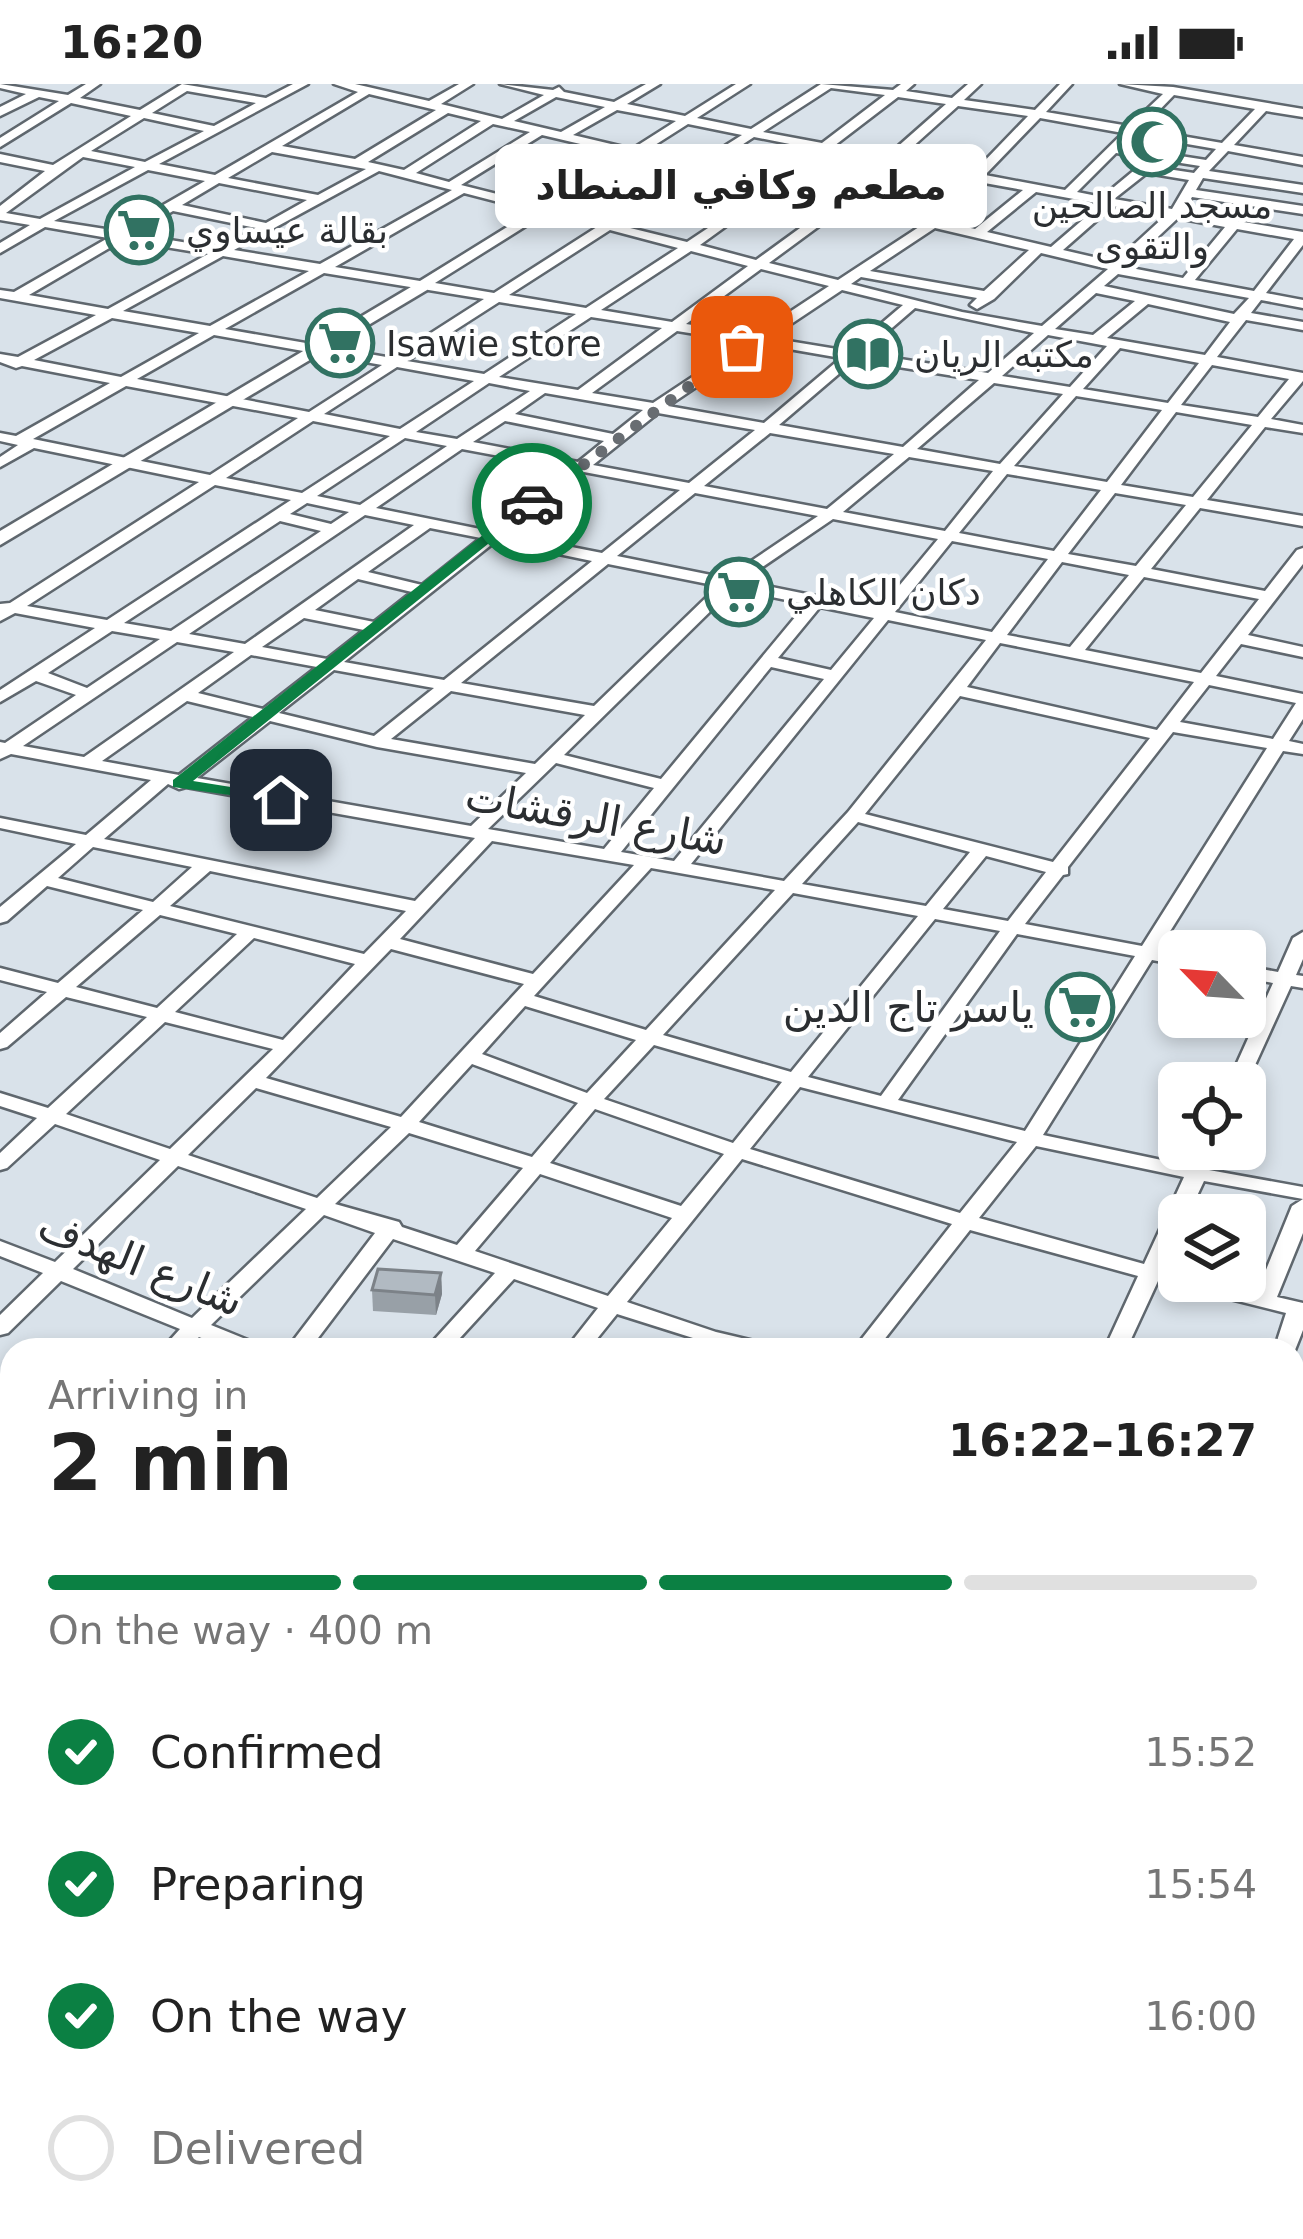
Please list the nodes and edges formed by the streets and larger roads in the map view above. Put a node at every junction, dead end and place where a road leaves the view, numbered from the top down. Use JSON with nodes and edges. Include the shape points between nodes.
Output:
{"nodes":[{"id":1,"x":94,"y":84,"type":"edge"},
{"id":2,"x":302,"y":84,"type":"edge"},
{"id":3,"x":340,"y":84,"type":"edge"},
{"id":4,"x":467,"y":84,"type":"edge"},
{"id":5,"x":506,"y":84,"type":"edge"},
{"id":6,"x":570,"y":84,"type":"edge"},
{"id":7,"x":654,"y":84,"type":"edge"},
{"id":8,"x":744,"y":84,"type":"edge"},
{"id":9,"x":830,"y":84,"type":"edge"},
{"id":10,"x":975,"y":84,"type":"edge"},
{"id":11,"x":1066,"y":84,"type":"edge"},
{"id":12,"x":1126,"y":84,"type":"edge"},
{"id":13,"x":0,"y":85,"type":"edge"},
{"id":14,"x":187,"y":86,"type":"edge"},
{"id":15,"x":902,"y":89,"type":"edge"},
{"id":16,"x":1173,"y":90,"type":"junction"},
{"id":17,"x":367,"y":91,"type":"junction"},
{"id":18,"x":37,"y":93,"type":"junction"},
{"id":19,"x":555,"y":93,"type":"junction"},
{"id":20,"x":68,"y":100,"type":"junction"},
{"id":21,"x":268,"y":102,"type":"junction"},
{"id":22,"x":953,"y":103,"type":"junction"},
{"id":23,"x":430,"y":106,"type":"junction"},
{"id":24,"x":618,"y":106,"type":"junction"},
{"id":25,"x":1263,"y":107,"type":"junction"},
{"id":26,"x":446,"y":109,"type":"junction"},
{"id":27,"x":0,"y":112,"type":"edge"},
{"id":28,"x":1303,"y":113,"type":"edge"},
{"id":29,"x":1039,"y":114,"type":"junction"},
{"id":30,"x":142,"y":115,"type":"junction"},
{"id":31,"x":687,"y":120,"type":"junction"},
{"id":32,"x":497,"y":121,"type":"junction"},
{"id":33,"x":217,"y":130,"type":"junction"},
{"id":34,"x":1133,"y":131,"type":"junction"},
{"id":35,"x":539,"y":132,"type":"junction"},
{"id":36,"x":755,"y":133,"type":"junction"},
{"id":37,"x":561,"y":137,"type":"junction"},
{"id":38,"x":4,"y":138,"type":"edge"},
{"id":39,"x":824,"y":147,"type":"junction"},
{"id":40,"x":271,"y":148,"type":"junction"},
{"id":41,"x":1224,"y":148,"type":"junction"},
{"id":42,"x":1113,"y":149,"type":"junction"},
{"id":43,"x":81,"y":153,"type":"junction"},
{"id":44,"x":631,"y":154,"type":"junction"},
{"id":45,"x":1160,"y":156,"type":"junction"},
{"id":46,"x":0,"y":158,"type":"edge"},
{"id":47,"x":1302,"y":159,"type":"edge"},
{"id":48,"x":891,"y":160,"type":"junction"},
{"id":49,"x":357,"y":163,"type":"junction"},
{"id":50,"x":148,"y":166,"type":"junction"},
{"id":51,"x":376,"y":168,"type":"junction"},
{"id":52,"x":55,"y":169,"type":"junction"},
{"id":53,"x":700,"y":169,"type":"junction"},
{"id":54,"x":1145,"y":169,"type":"junction"},
{"id":55,"x":403,"y":176,"type":"junction"},
{"id":56,"x":1199,"y":177,"type":"junction"},
{"id":57,"x":978,"y":178,"type":"junction"},
{"id":58,"x":220,"y":179,"type":"junction"},
{"id":59,"x":777,"y":187,"type":"junction"},
{"id":60,"x":455,"y":188,"type":"junction"},
{"id":61,"x":1033,"y":188,"type":"junction"},
{"id":62,"x":1303,"y":189,"type":"edge"},
{"id":63,"x":1068,"y":194,"type":"junction"},
{"id":64,"x":321,"y":199,"type":"junction"},
{"id":65,"x":1107,"y":201,"type":"junction"},
{"id":66,"x":842,"y":203,"type":"junction"},
{"id":67,"x":645,"y":205,"type":"junction"},
{"id":68,"x":173,"y":207,"type":"junction"},
{"id":69,"x":1303,"y":209,"type":"edge"},
{"id":70,"x":540,"y":211,"type":"junction"},
{"id":71,"x":1177,"y":212,"type":"junction"},
{"id":72,"x":0,"y":214,"type":"edge"},
{"id":73,"x":41,"y":222,"type":"junction"},
{"id":74,"x":725,"y":223,"type":"junction"},
{"id":75,"x":1235,"y":224,"type":"junction"},
{"id":76,"x":930,"y":225,"type":"junction"},
{"id":77,"x":268,"y":227,"type":"junction"},
{"id":78,"x":608,"y":227,"type":"junction"},
{"id":79,"x":122,"y":236,"type":"junction"},
{"id":80,"x":976,"y":236,"type":"junction"},
{"id":81,"x":1303,"y":236,"type":"edge"},
{"id":82,"x":688,"y":247,"type":"junction"},
{"id":83,"x":0,"y":249,"type":"edge"},
{"id":84,"x":1044,"y":251,"type":"junction"},
{"id":85,"x":222,"y":253,"type":"junction"},
{"id":86,"x":760,"y":265,"type":"junction"},
{"id":87,"x":1117,"y":268,"type":"junction"},
{"id":88,"x":318,"y":269,"type":"junction"},
{"id":89,"x":861,"y":273,"type":"junction"},
{"id":90,"x":1186,"y":283,"type":"junction"},
{"id":91,"x":421,"y":286,"type":"junction"},
{"id":92,"x":840,"y":286,"type":"junction"},
{"id":93,"x":1093,"y":288,"type":"junction"},
{"id":94,"x":8,"y":295,"type":"edge"},
{"id":95,"x":989,"y":296,"type":"junction"},
{"id":96,"x":1255,"y":296,"type":"junction"},
{"id":97,"x":497,"y":298,"type":"junction"},
{"id":98,"x":1145,"y":300,"type":"junction"},
{"id":99,"x":913,"y":304,"type":"junction"},
{"id":100,"x":1303,"y":304,"type":"edge"},
{"id":101,"x":0,"y":307,"type":"edge"},
{"id":102,"x":112,"y":312,"type":"junction"},
{"id":103,"x":584,"y":313,"type":"junction"},
{"id":104,"x":962,"y":316,"type":"junction"},
{"id":105,"x":1238,"y":317,"type":"junction"},
{"id":106,"x":1303,"y":326,"type":"edge"},
{"id":107,"x":671,"y":327,"type":"junction"},
{"id":108,"x":212,"y":330,"type":"junction"},
{"id":109,"x":1045,"y":333,"type":"junction"},
{"id":110,"x":753,"y":340,"type":"junction"},
{"id":111,"x":1095,"y":341,"type":"junction"},
{"id":112,"x":1115,"y":345,"type":"junction"},
{"id":113,"x":315,"y":349,"type":"junction"},
{"id":114,"x":851,"y":356,"type":"junction"},
{"id":115,"x":0,"y":358,"type":"edge"},
{"id":116,"x":1206,"y":360,"type":"junction"},
{"id":117,"x":20,"y":362,"type":"junction"},
{"id":118,"x":394,"y":363,"type":"junction"},
{"id":119,"x":0,"y":373,"type":"edge"},
{"id":120,"x":1301,"y":377,"type":"edge"},
{"id":121,"x":484,"y":379,"type":"junction"},
{"id":122,"x":989,"y":379,"type":"junction"},
{"id":123,"x":118,"y":380,"type":"junction"},
{"id":124,"x":542,"y":389,"type":"junction"},
{"id":125,"x":1070,"y":392,"type":"junction"},
{"id":126,"x":579,"y":396,"type":"junction"},
{"id":127,"x":229,"y":401,"type":"junction"},
{"id":128,"x":1169,"y":406,"type":"junction"},
{"id":129,"x":654,"y":410,"type":"junction"},
{"id":130,"x":308,"y":416,"type":"junction"},
{"id":131,"x":504,"y":416,"type":"junction"},
{"id":132,"x":1259,"y":421,"type":"junction"},
{"id":133,"x":768,"y":428,"type":"junction"},
{"id":134,"x":1303,"y":429,"type":"edge"},
{"id":135,"x":399,"y":435,"type":"junction"},
{"id":136,"x":616,"y":439,"type":"junction"},
{"id":137,"x":17,"y":440,"type":"edge"},
{"id":138,"x":460,"y":446,"type":"junction"},
{"id":139,"x":900,"y":454,"type":"junction"},
{"id":140,"x":0,"y":463,"type":"edge"},
{"id":141,"x":130,"y":463,"type":"junction"},
{"id":142,"x":578,"y":467,"type":"junction"},
{"id":143,"x":1002,"y":470,"type":"junction"},
{"id":144,"x":212,"y":479,"type":"junction"},
{"id":145,"x":692,"y":488,"type":"junction"},
{"id":146,"x":1108,"y":488,"type":"junction"},
{"id":147,"x":301,"y":498,"type":"junction"},
{"id":148,"x":1195,"y":502,"type":"junction"},
{"id":149,"x":364,"y":508,"type":"junction"},
{"id":150,"x":831,"y":512,"type":"junction"},
{"id":151,"x":275,"y":515,"type":"junction"},
{"id":152,"x":430,"y":521,"type":"junction"},
{"id":153,"x":1303,"y":521,"type":"edge"},
{"id":154,"x":335,"y":530,"type":"junction"},
{"id":155,"x":494,"y":534,"type":"junction"},
{"id":156,"x":949,"y":536,"type":"junction"},
{"id":157,"x":0,"y":538,"type":"edge"},
{"id":158,"x":1303,"y":553,"type":"edge"},
{"id":159,"x":1059,"y":555,"type":"junction"},
{"id":160,"x":608,"y":556,"type":"junction"},
{"id":161,"x":1139,"y":570,"type":"junction"},
{"id":162,"x":355,"y":574,"type":"junction"},
{"id":163,"x":732,"y":581,"type":"junction"},
{"id":164,"x":424,"y":590,"type":"junction"},
{"id":165,"x":1303,"y":590,"type":"edge"},
{"id":166,"x":1274,"y":591,"type":"junction"},
{"id":167,"x":818,"y":599,"type":"junction"},
{"id":168,"x":4,"y":610,"type":"edge"},
{"id":169,"x":300,"y":612,"type":"junction"},
{"id":170,"x":886,"y":614,"type":"junction"},
{"id":171,"x":110,"y":626,"type":"junction"},
{"id":172,"x":374,"y":627,"type":"junction"},
{"id":173,"x":996,"y":636,"type":"junction"},
{"id":174,"x":179,"y":638,"type":"junction"},
{"id":175,"x":1238,"y":638,"type":"junction"},
{"id":176,"x":247,"y":650,"type":"junction"},
{"id":177,"x":1075,"y":652,"type":"junction"},
{"id":178,"x":1303,"y":652,"type":"edge"},
{"id":179,"x":767,"y":661,"type":"junction"},
{"id":180,"x":325,"y":664,"type":"junction"},
{"id":181,"x":34,"y":674,"type":"junction"},
{"id":182,"x":835,"y":676,"type":"junction"},
{"id":183,"x":1209,"y":679,"type":"junction"},
{"id":184,"x":445,"y":685,"type":"junction"},
{"id":185,"x":956,"y":690,"type":"junction"},
{"id":186,"x":184,"y":694,"type":"junction"},
{"id":187,"x":91,"y":695,"type":"junction"},
{"id":188,"x":0,"y":697,"type":"edge"},
{"id":189,"x":1303,"y":702,"type":"edge"},
{"id":190,"x":598,"y":712,"type":"junction"},
{"id":191,"x":262,"y":714,"type":"junction"},
{"id":192,"x":1167,"y":731,"type":"junction"},
{"id":193,"x":377,"y":742,"type":"junction"},
{"id":194,"x":1277,"y":746,"type":"junction"},
{"id":195,"x":1303,"y":749,"type":"edge"},
{"id":196,"x":2,"y":750,"type":"edge"},
{"id":197,"x":547,"y":763,"type":"junction"},
{"id":198,"x":86,"y":765,"type":"junction"},
{"id":199,"x":171,"y":782,"type":"junction"},
{"id":200,"x":664,"y":785,"type":"junction"},
{"id":201,"x":854,"y":816,"type":"junction"},
{"id":202,"x":0,"y":823,"type":"edge"},
{"id":203,"x":481,"y":833,"type":"junction"},
{"id":204,"x":88,"y":843,"type":"junction"},
{"id":205,"x":981,"y":850,"type":"junction"},
{"id":206,"x":607,"y":857,"type":"junction"},
{"id":207,"x":645,"y":864,"type":"junction"},
{"id":208,"x":204,"y":867,"type":"junction"},
{"id":209,"x":677,"y":869,"type":"junction"},
{"id":210,"x":1061,"y":870,"type":"junction"},
{"id":211,"x":44,"y":880,"type":"junction"},
{"id":212,"x":786,"y":888,"type":"junction"},
{"id":213,"x":420,"y":908,"type":"junction"},
{"id":214,"x":152,"y":909,"type":"junction"},
{"id":215,"x":931,"y":914,"type":"junction"},
{"id":216,"x":0,"y":917,"type":"edge"},
{"id":217,"x":1012,"y":928,"type":"junction"},
{"id":218,"x":250,"y":932,"type":"junction"},
{"id":219,"x":1303,"y":938,"type":"edge"},
{"id":220,"x":388,"y":942,"type":"junction"},
{"id":221,"x":1151,"y":953,"type":"junction"},
{"id":222,"x":1158,"y":954,"type":"edge"},
{"id":223,"x":368,"y":962,"type":"junction"},
{"id":224,"x":0,"y":974,"type":"edge"},
{"id":225,"x":1294,"y":981,"type":"edge"},
{"id":226,"x":539,"y":982,"type":"junction"},
{"id":227,"x":62,"y":991,"type":"junction"},
{"id":228,"x":524,"y":999,"type":"junction"},
{"id":229,"x":159,"y":1015,"type":"junction"},
{"id":230,"x":649,"y":1039,"type":"junction"},
{"id":231,"x":0,"y":1043,"type":"edge"},
{"id":232,"x":287,"y":1047,"type":"junction"},
{"id":233,"x":470,"y":1056,"type":"junction"},
{"id":234,"x":1250,"y":1062,"type":"edge"},
{"id":235,"x":792,"y":1081,"type":"junction"},
{"id":236,"x":253,"y":1082,"type":"junction"},
{"id":237,"x":0,"y":1099,"type":"edge"},
{"id":238,"x":590,"y":1102,"type":"junction"},
{"id":239,"x":885,"y":1104,"type":"junction"},
{"id":240,"x":54,"y":1116,"type":"junction"},
{"id":241,"x":406,"y":1124,"type":"junction"},
{"id":242,"x":1030,"y":1138,"type":"junction"},
{"id":243,"x":741,"y":1150,"type":"junction"},
{"id":244,"x":178,"y":1156,"type":"junction"},
{"id":245,"x":0,"y":1164,"type":"edge"},
{"id":246,"x":536,"y":1168,"type":"junction"},
{"id":247,"x":1198,"y":1170,"type":"edge"},
{"id":248,"x":1196,"y":1174,"type":"junction"},
{"id":249,"x":1303,"y":1193,"type":"edge"},
{"id":250,"x":326,"y":1205,"type":"junction"},
{"id":251,"x":1303,"y":1206,"type":"edge"},
{"id":252,"x":685,"y":1215,"type":"junction"},
{"id":253,"x":968,"y":1222,"type":"junction"},
{"id":254,"x":391,"y":1227,"type":"junction"},
{"id":255,"x":0,"y":1249,"type":"edge"},
{"id":256,"x":463,"y":1252,"type":"junction"},
{"id":257,"x":61,"y":1269,"type":"junction"},
{"id":258,"x":511,"y":1269,"type":"junction"},
{"id":259,"x":1151,"y":1273,"type":"junction"},
{"id":260,"x":1158,"y":1275,"type":"edge"},
{"id":261,"x":1266,"y":1298,"type":"edge"},
{"id":262,"x":1266,"y":1300,"type":"edge"},
{"id":263,"x":612,"y":1305,"type":"junction"},
{"id":264,"x":1301,"y":1310,"type":"edge"},
{"id":265,"x":196,"y":1325,"type":"junction"},
{"id":266,"x":0,"y":1328,"type":"edge"},
{"id":267,"x":184,"y":1338,"type":"edge"},
{"id":268,"x":225,"y":1338,"type":"edge"},
{"id":269,"x":306,"y":1338,"type":"edge"},
{"id":270,"x":447,"y":1338,"type":"edge"},
{"id":271,"x":586,"y":1338,"type":"edge"},
{"id":272,"x":723,"y":1338,"type":"edge"},
{"id":273,"x":874,"y":1338,"type":"edge"},
{"id":274,"x":1121,"y":1338,"type":"edge"},
{"id":275,"x":1290,"y":1338,"type":"edge"},
{"id":276,"x":0,"y":1403,"type":"edge"},
{"id":277,"x":0,"y":1449,"type":"edge"}],
"edges":[{"from":1,"to":20,"type":"street"},
{"from":2,"to":21,"type":"street"},
{"from":3,"to":17,"type":"street"},
{"from":4,"to":23,"type":"street"},
{"from":5,"to":19,"type":"street"},
{"from":6,"to":19,"type":"street"},
{"from":7,"to":24,"type":"street"},
{"from":8,"to":31,"type":"street"},
{"from":9,"to":15,"type":"street"},
{"from":9,"to":36,"type":"street"},
{"from":10,"to":22,"type":"street"},
{"from":11,"to":29,"type":"street"},
{"from":12,"to":16,"type":"street"},
{"from":13,"to":18,"type":"street"},
{"from":14,"to":21,"type":"street"},
{"from":14,"to":30,"type":"street"},
{"from":15,"to":22,"type":"street"},
{"from":15,"to":39,"type":"street"},
{"from":16,"to":25,"type":"street"},
{"from":16,"to":34,"type":"street"},
{"from":17,"to":23,"type":"street"},
{"from":17,"to":40,"type":"street"},
{"from":18,"to":20,"type":"street"},
{"from":18,"to":27,"type":"street"},
{"from":19,"to":24,"type":"street"},
{"from":19,"to":32,"type":"street"},
{"from":20,"to":30,"type":"street"},
{"from":20,"to":38,"type":"street"},
{"from":21,"to":33,"type":"street"},
{"from":22,"to":29,"type":"street"},
{"from":22,"to":48,"type":"street"},
{"from":23,"to":26,"type":"street"},
{"from":24,"to":31,"type":"street"},
{"from":24,"to":37,"type":"street"},
{"from":25,"to":28,"type":"street"},
{"from":25,"to":41,"type":"street"},
{"from":26,"to":32,"type":"street"},
{"from":26,"to":49,"type":"street"},
{"from":29,"to":34,"type":"street"},
{"from":29,"to":57,"type":"street"},
{"from":30,"to":33,"type":"street"},
{"from":30,"to":43,"type":"street"},
{"from":31,"to":36,"type":"street"},
{"from":31,"to":44,"type":"street"},
{"from":32,"to":35,"type":"street"},
{"from":32,"to":55,"type":"street"},
{"from":33,"to":50,"type":"street"},
{"from":34,"to":41,"type":"street"},
{"from":34,"to":42,"type":"street"},
{"from":35,"to":37,"type":"street"},
{"from":35,"to":60,"type":"street"},
{"from":36,"to":39,"type":"street"},
{"from":36,"to":53,"type":"street"},
{"from":37,"to":44,"type":"street"},
{"from":39,"to":48,"type":"street"},
{"from":39,"to":59,"type":"street"},
{"from":40,"to":49,"type":"street"},
{"from":40,"to":58,"type":"street"},
{"from":41,"to":47,"type":"street"},
{"from":41,"to":56,"type":"street"},
{"from":42,"to":45,"type":"street"},
{"from":42,"to":63,"type":"street"},
{"from":43,"to":50,"type":"street"},
{"from":43,"to":52,"type":"street"},
{"from":44,"to":53,"type":"street"},
{"from":44,"to":70,"type":"street"},
{"from":45,"to":54,"type":"street"},
{"from":45,"to":56,"type":"street"},
{"from":46,"to":52,"type":"street"},
{"from":48,"to":57,"type":"street"},
{"from":48,"to":66,"type":"street"},
{"from":49,"to":51,"type":"street"},
{"from":50,"to":58,"type":"street"},
{"from":50,"to":73,"type":"street"},
{"from":51,"to":55,"type":"street"},
{"from":51,"to":64,"type":"street"},
{"from":52,"to":72,"type":"street"},
{"from":53,"to":59,"type":"street"},
{"from":53,"to":67,"type":"street"},
{"from":54,"to":56,"type":"street"},
{"from":54,"to":65,"type":"street"},
{"from":55,"to":60,"type":"street"},
{"from":56,"to":62,"type":"street"},
{"from":56,"to":69,"type":"street"},
{"from":56,"to":71,"type":"street"},
{"from":57,"to":61,"type":"street"},
{"from":57,"to":76,"type":"street"},
{"from":58,"to":64,"type":"street"},
{"from":58,"to":68,"type":"street"},
{"from":59,"to":66,"type":"street"},
{"from":59,"to":74,"type":"street"},
{"from":60,"to":70,"type":"street"},
{"from":60,"to":88,"type":"street"},
{"from":61,"to":63,"type":"street"},
{"from":61,"to":80,"type":"street"},
{"from":63,"to":65,"type":"street"},
{"from":64,"to":77,"type":"street"},
{"from":65,"to":71,"type":"street"},
{"from":65,"to":84,"type":"street"},
{"from":66,"to":76,"type":"street"},
{"from":66,"to":86,"type":"street"},
{"from":67,"to":74,"type":"street"},
{"from":67,"to":78,"type":"street"},
{"from":68,"to":77,"type":"street"},
{"from":68,"to":79,"type":"street"},
{"from":70,"to":78,"type":"street"},
{"from":70,"to":91,"type":"street"},
{"from":71,"to":75,"type":"street"},
{"from":71,"to":87,"type":"street"},
{"from":72,"to":73,"type":"street"},
{"from":73,"to":79,"type":"street"},
{"from":73,"to":83,"type":"street"},
{"from":74,"to":82,"type":"street"},
{"from":75,"to":81,"type":"street"},
{"from":75,"to":90,"type":"street"},
{"from":76,"to":80,"type":"street"},
{"from":76,"to":89,"type":"street"},
{"from":77,"to":85,"type":"street"},
{"from":78,"to":82,"type":"street"},
{"from":78,"to":97,"type":"street"},
{"from":79,"to":85,"type":"street"},
{"from":79,"to":94,"type":"street"},
{"from":80,"to":84,"type":"street"},
{"from":81,"to":96,"type":"street"},
{"from":82,"to":86,"type":"street"},
{"from":82,"to":103,"type":"street"},
{"from":84,"to":87,"type":"street"},
{"from":84,"to":95,"type":"street","via":[[1007,273]]},
{"from":85,"to":88,"type":"street"},
{"from":85,"to":102,"type":"street"},
{"from":86,"to":92,"type":"street"},
{"from":86,"to":107,"type":"street"},
{"from":87,"to":90,"type":"street"},
{"from":87,"to":93,"type":"street"},
{"from":88,"to":91,"type":"street"},
{"from":88,"to":108,"type":"street"},
{"from":89,"to":92,"type":"street"},
{"from":89,"to":95,"type":"street"},
{"from":90,"to":96,"type":"street"},
{"from":91,"to":97,"type":"street"},
{"from":91,"to":113,"type":"street"},
{"from":92,"to":99,"type":"street"},
{"from":92,"to":110,"type":"street"},
{"from":93,"to":98,"type":"street"},
{"from":93,"to":109,"type":"street"},
{"from":94,"to":101,"type":"street"},
{"from":94,"to":102,"type":"street"},
{"from":95,"to":104,"type":"street"},
{"from":96,"to":100,"type":"street"},
{"from":96,"to":105,"type":"street"},
{"from":97,"to":103,"type":"street"},
{"from":97,"to":118,"type":"street"},
{"from":98,"to":105,"type":"street"},
{"from":98,"to":111,"type":"street"},
{"from":99,"to":104,"type":"street"},
{"from":99,"to":114,"type":"street"},
{"from":102,"to":108,"type":"street"},
{"from":102,"to":117,"type":"street"},
{"from":103,"to":107,"type":"street"},
{"from":103,"to":121,"type":"street"},
{"from":104,"to":109,"type":"street"},
{"from":105,"to":106,"type":"street"},
{"from":105,"to":116,"type":"street"},
{"from":107,"to":110,"type":"street"},
{"from":107,"to":126,"type":"street"},
{"from":108,"to":113,"type":"street"},
{"from":108,"to":123,"type":"street"},
{"from":109,"to":111,"type":"street"},
{"from":109,"to":122,"type":"street"},
{"from":110,"to":114,"type":"street"},
{"from":110,"to":129,"type":"street"},
{"from":111,"to":112,"type":"street"},
{"from":112,"to":116,"type":"street"},
{"from":112,"to":125,"type":"street"},
{"from":113,"to":118,"type":"street"},
{"from":113,"to":127,"type":"street"},
{"from":114,"to":122,"type":"street"},
{"from":114,"to":133,"type":"street"},
{"from":115,"to":117,"type":"street"},
{"from":116,"to":120,"type":"street"},
{"from":116,"to":128,"type":"street"},
{"from":117,"to":119,"type":"street"},
{"from":117,"to":123,"type":"street"},
{"from":118,"to":121,"type":"street"},
{"from":118,"to":130,"type":"street"},
{"from":120,"to":132,"type":"street"},
{"from":121,"to":124,"type":"street"},
{"from":121,"to":135,"type":"street"},
{"from":122,"to":125,"type":"street"},
{"from":122,"to":139,"type":"street"},
{"from":123,"to":127,"type":"street"},
{"from":123,"to":137,"type":"street"},
{"from":124,"to":126,"type":"street"},
{"from":124,"to":131,"type":"street"},
{"from":125,"to":128,"type":"street"},
{"from":125,"to":143,"type":"street"},
{"from":126,"to":129,"type":"street"},
{"from":127,"to":130,"type":"street"},
{"from":127,"to":141,"type":"street"},
{"from":128,"to":132,"type":"street"},
{"from":128,"to":146,"type":"street"},
{"from":129,"to":133,"type":"street"},
{"from":129,"to":136,"type":"street"},
{"from":130,"to":135,"type":"street"},
{"from":130,"to":144,"type":"street"},
{"from":131,"to":136,"type":"street"},
{"from":131,"to":138,"type":"street"},
{"from":132,"to":134,"type":"street"},
{"from":132,"to":148,"type":"street"},
{"from":133,"to":139,"type":"street"},
{"from":133,"to":145,"type":"street"},
{"from":135,"to":138,"type":"street"},
{"from":135,"to":147,"type":"street"},
{"from":136,"to":142,"type":"street"},
{"from":137,"to":140,"type":"street"},
{"from":137,"to":141,"type":"street"},
{"from":138,"to":142,"type":"street"},
{"from":138,"to":149,"type":"street"},
{"from":139,"to":143,"type":"street"},
{"from":139,"to":150,"type":"street"},
{"from":141,"to":144,"type":"street"},
{"from":141,"to":157,"type":"street"},
{"from":142,"to":145,"type":"street"},
{"from":142,"to":155,"type":"street"},
{"from":143,"to":146,"type":"street"},
{"from":143,"to":156,"type":"street"},
{"from":144,"to":147,"type":"street"},
{"from":144,"to":168,"type":"street"},
{"from":145,"to":150,"type":"street"},
{"from":145,"to":160,"type":"street"},
{"from":146,"to":148,"type":"street"},
{"from":146,"to":159,"type":"street"},
{"from":147,"to":149,"type":"street"},
{"from":147,"to":151,"type":"street"},
{"from":148,"to":153,"type":"street"},
{"from":148,"to":161,"type":"street"},
{"from":149,"to":152,"type":"street"},
{"from":149,"to":154,"type":"street"},
{"from":150,"to":156,"type":"street"},
{"from":150,"to":163,"type":"street"},
{"from":151,"to":154,"type":"street"},
{"from":151,"to":171,"type":"street"},
{"from":152,"to":155,"type":"street"},
{"from":152,"to":162,"type":"street"},
{"from":154,"to":174,"type":"street"},
{"from":155,"to":160,"type":"street"},
{"from":155,"to":164,"type":"street"},
{"from":156,"to":159,"type":"street"},
{"from":156,"to":170,"type":"street"},
{"from":158,"to":166,"type":"street"},
{"from":159,"to":161,"type":"street"},
{"from":159,"to":173,"type":"street"},
{"from":160,"to":163,"type":"street"},
{"from":160,"to":184,"type":"street"},
{"from":161,"to":166,"type":"street"},
{"from":161,"to":177,"type":"street"},
{"from":162,"to":164,"type":"street"},
{"from":162,"to":169,"type":"street"},
{"from":163,"to":167,"type":"street"},
{"from":163,"to":190,"type":"street"},
{"from":164,"to":172,"type":"street"},
{"from":165,"to":166,"type":"street"},
{"from":166,"to":175,"type":"street"},
{"from":167,"to":170,"type":"street"},
{"from":167,"to":179,"type":"street"},
{"from":168,"to":171,"type":"street"},
{"from":169,"to":172,"type":"street"},
{"from":169,"to":176,"type":"street"},
{"from":170,"to":173,"type":"street"},
{"from":170,"to":182,"type":"street"},
{"from":171,"to":174,"type":"street"},
{"from":171,"to":181,"type":"street"},
{"from":172,"to":180,"type":"street"},
{"from":173,"to":177,"type":"street"},
{"from":173,"to":185,"type":"street"},
{"from":174,"to":176,"type":"street"},
{"from":174,"to":187,"type":"street"},
{"from":175,"to":178,"type":"street"},
{"from":175,"to":183,"type":"street"},
{"from":176,"to":180,"type":"street"},
{"from":176,"to":186,"type":"street"},
{"from":177,"to":183,"type":"street"},
{"from":179,"to":182,"type":"street"},
{"from":179,"to":200,"type":"street"},
{"from":180,"to":184,"type":"street"},
{"from":180,"to":191,"type":"street"},
{"from":181,"to":187,"type":"street"},
{"from":181,"to":188,"type":"street"},
{"from":182,"to":209,"type":"street"},
{"from":183,"to":189,"type":"street"},
{"from":183,"to":192,"type":"street"},
{"from":184,"to":190,"type":"street"},
{"from":184,"to":193,"type":"street"},
{"from":185,"to":192,"type":"street"},
{"from":185,"to":201,"type":"street"},
{"from":186,"to":191,"type":"street"},
{"from":186,"to":198,"type":"street"},
{"from":187,"to":196,"type":"street"},
{"from":189,"to":194,"type":"street"},
{"from":190,"to":197,"type":"street"},
{"from":191,"to":193,"type":"street"},
{"from":191,"to":199,"type":"street"},
{"from":192,"to":194,"type":"street"},
{"from":192,"to":210,"type":"street"},
{"from":193,"to":197,"type":"street"},
{"from":194,"to":195,"type":"street"},
{"from":194,"to":221,"type":"street"},
{"from":196,"to":198,"type":"street","name":"شارع الرقشات"},
{"from":197,"to":200,"type":"street"},
{"from":197,"to":203,"type":"street"},
{"from":198,"to":199,"type":"street","name":"شارع الرقشات"},
{"from":199,"to":203,"type":"street","name":"شارع الرقشات"},
{"from":199,"to":204,"type":"street"},
{"from":200,"to":206,"type":"street"},
{"from":201,"to":205,"type":"street"},
{"from":201,"to":212,"type":"street"},
{"from":202,"to":204,"type":"street"},
{"from":203,"to":206,"type":"street","name":"شارع الرقشات"},
{"from":203,"to":213,"type":"street"},
{"from":204,"to":208,"type":"street"},
{"from":204,"to":211,"type":"street"},
{"from":205,"to":210,"type":"street"},
{"from":205,"to":215,"type":"street"},
{"from":206,"to":207,"type":"street","name":"شارع الرقشات"},
{"from":207,"to":209,"type":"street","name":"شارع الرقشات"},
{"from":207,"to":226,"type":"street"},
{"from":208,"to":213,"type":"street"},
{"from":208,"to":214,"type":"street"},
{"from":209,"to":212,"type":"street","name":"شارع الرقشات"},
{"from":210,"to":217,"type":"street"},
{"from":211,"to":214,"type":"street"},
{"from":211,"to":216,"type":"street"},
{"from":212,"to":215,"type":"street","name":"شارع الرقشات"},
{"from":212,"to":230,"type":"street"},
{"from":213,"to":220,"type":"street"},
{"from":214,"to":218,"type":"street"},
{"from":214,"to":227,"type":"street"},
{"from":215,"to":217,"type":"street","name":"شارع الرقشات"},
{"from":215,"to":235,"type":"street"},
{"from":217,"to":221,"type":"street","name":"شارع الرقشات"},
{"from":217,"to":239,"type":"street"},
{"from":218,"to":223,"type":"street"},
{"from":218,"to":229,"type":"street"},
{"from":219,"to":225,"type":"street"},
{"from":220,"to":223,"type":"street"},
{"from":220,"to":226,"type":"street"},
{"from":221,"to":222,"type":"street","name":"شارع الرقشات"},
{"from":221,"to":242,"type":"street"},
{"from":223,"to":232,"type":"street"},
{"from":224,"to":227,"type":"street"},
{"from":225,"to":234,"type":"street"},
{"from":226,"to":228,"type":"street"},
{"from":227,"to":229,"type":"street"},
{"from":227,"to":231,"type":"street"},
{"from":228,"to":230,"type":"street"},
{"from":228,"to":233,"type":"street"},
{"from":229,"to":232,"type":"street"},
{"from":229,"to":240,"type":"street"},
{"from":230,"to":235,"type":"street"},
{"from":230,"to":238,"type":"street"},
{"from":232,"to":236,"type":"street"},
{"from":233,"to":238,"type":"street"},
{"from":233,"to":241,"type":"street"},
{"from":235,"to":239,"type":"street"},
{"from":235,"to":243,"type":"street"},
{"from":236,"to":241,"type":"street"},
{"from":236,"to":244,"type":"street"},
{"from":237,"to":240,"type":"street"},
{"from":238,"to":243,"type":"street"},
{"from":238,"to":246,"type":"street"},
{"from":239,"to":242,"type":"street"},
{"from":240,"to":244,"type":"street"},
{"from":240,"to":245,"type":"street"},
{"from":241,"to":246,"type":"street"},
{"from":241,"to":250,"type":"street"},
{"from":242,"to":248,"type":"street"},
{"from":242,"to":253,"type":"street"},
{"from":243,"to":252,"type":"street"},
{"from":243,"to":253,"type":"street"},
{"from":244,"to":250,"type":"street"},
{"from":244,"to":257,"type":"street"},
{"from":246,"to":252,"type":"street"},
{"from":246,"to":256,"type":"street"},
{"from":247,"to":248,"type":"street"},
{"from":248,"to":249,"type":"street"},
{"from":248,"to":259,"type":"street"},
{"from":250,"to":254,"type":"street"},
{"from":250,"to":265,"type":"street"},
{"from":251,"to":261,"type":"street"},
{"from":252,"to":263,"type":"street"},
{"from":253,"to":259,"type":"street"},
{"from":253,"to":273,"type":"street"},
{"from":254,"to":256,"type":"street"},
{"from":254,"to":269,"type":"street"},
{"from":255,"to":257,"type":"street","name":"شارع الهدف"},
{"from":256,"to":258,"type":"street"},
{"from":257,"to":265,"type":"street","name":"شارع الهدف"},
{"from":257,"to":266,"type":"street"},
{"from":258,"to":263,"type":"street"},
{"from":258,"to":270,"type":"street"},
{"from":259,"to":260,"type":"street"},
{"from":259,"to":274,"type":"street"},
{"from":262,"to":264,"type":"street"},
{"from":263,"to":271,"type":"street"},
{"from":263,"to":272,"type":"street"},
{"from":264,"to":275,"type":"street"},
{"from":265,"to":267,"type":"street"},
{"from":265,"to":268,"type":"street","name":"شارع الهدف"},
{"from":276,"to":277,"type":"street"}]}
